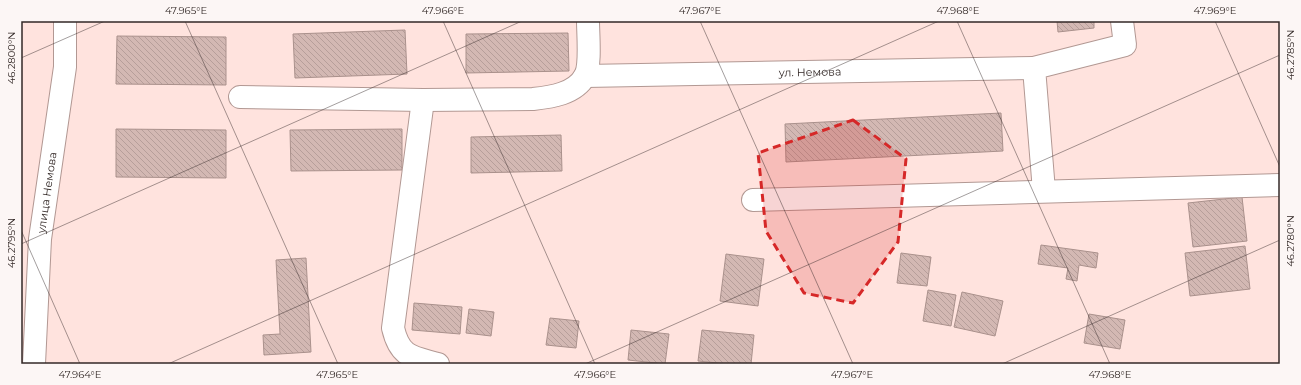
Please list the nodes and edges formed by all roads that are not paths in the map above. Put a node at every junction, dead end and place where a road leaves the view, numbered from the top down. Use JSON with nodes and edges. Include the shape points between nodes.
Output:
{"nodes":[{"id":1,"x":65,"y":21,"type":"edge"},
{"id":2,"x":588,"y":21,"type":"edge"},
{"id":3,"x":1122,"y":21,"type":"edge"},
{"id":4,"x":1034,"y":68,"type":"junction"},
{"id":5,"x":585,"y":76,"type":"junction"},
{"id":6,"x":240,"y":97,"type":"dead end"},
{"id":7,"x":423,"y":100,"type":"junction"},
{"id":8,"x":1280,"y":185,"type":"edge"},
{"id":9,"x":1044,"y":191,"type":"junction"},
{"id":10,"x":753,"y":200,"type":"dead end"},
{"id":11,"x":34,"y":364,"type":"edge"},
{"id":12,"x":438,"y":364,"type":"edge"}],
"edges":[{"from":1,"to":11,"type":"street","name":"улица Немова","via":[[66,67],[40,239]]},
{"from":2,"to":5,"type":"street","via":[[588,62]]},
{"from":3,"to":4,"type":"street","name":"ул. Немова","via":[[1125,45]]},
{"from":4,"to":5,"type":"street","name":"ул. Немова"},
{"from":4,"to":9,"type":"street"},
{"from":5,"to":7,"type":"street","via":[[565,93],[549,97]]},
{"from":6,"to":7,"type":"street"},
{"from":7,"to":12,"type":"street","via":[[393,328],[404,352]]},
{"from":8,"to":9,"type":"street"},
{"from":9,"to":10,"type":"street"}]}
